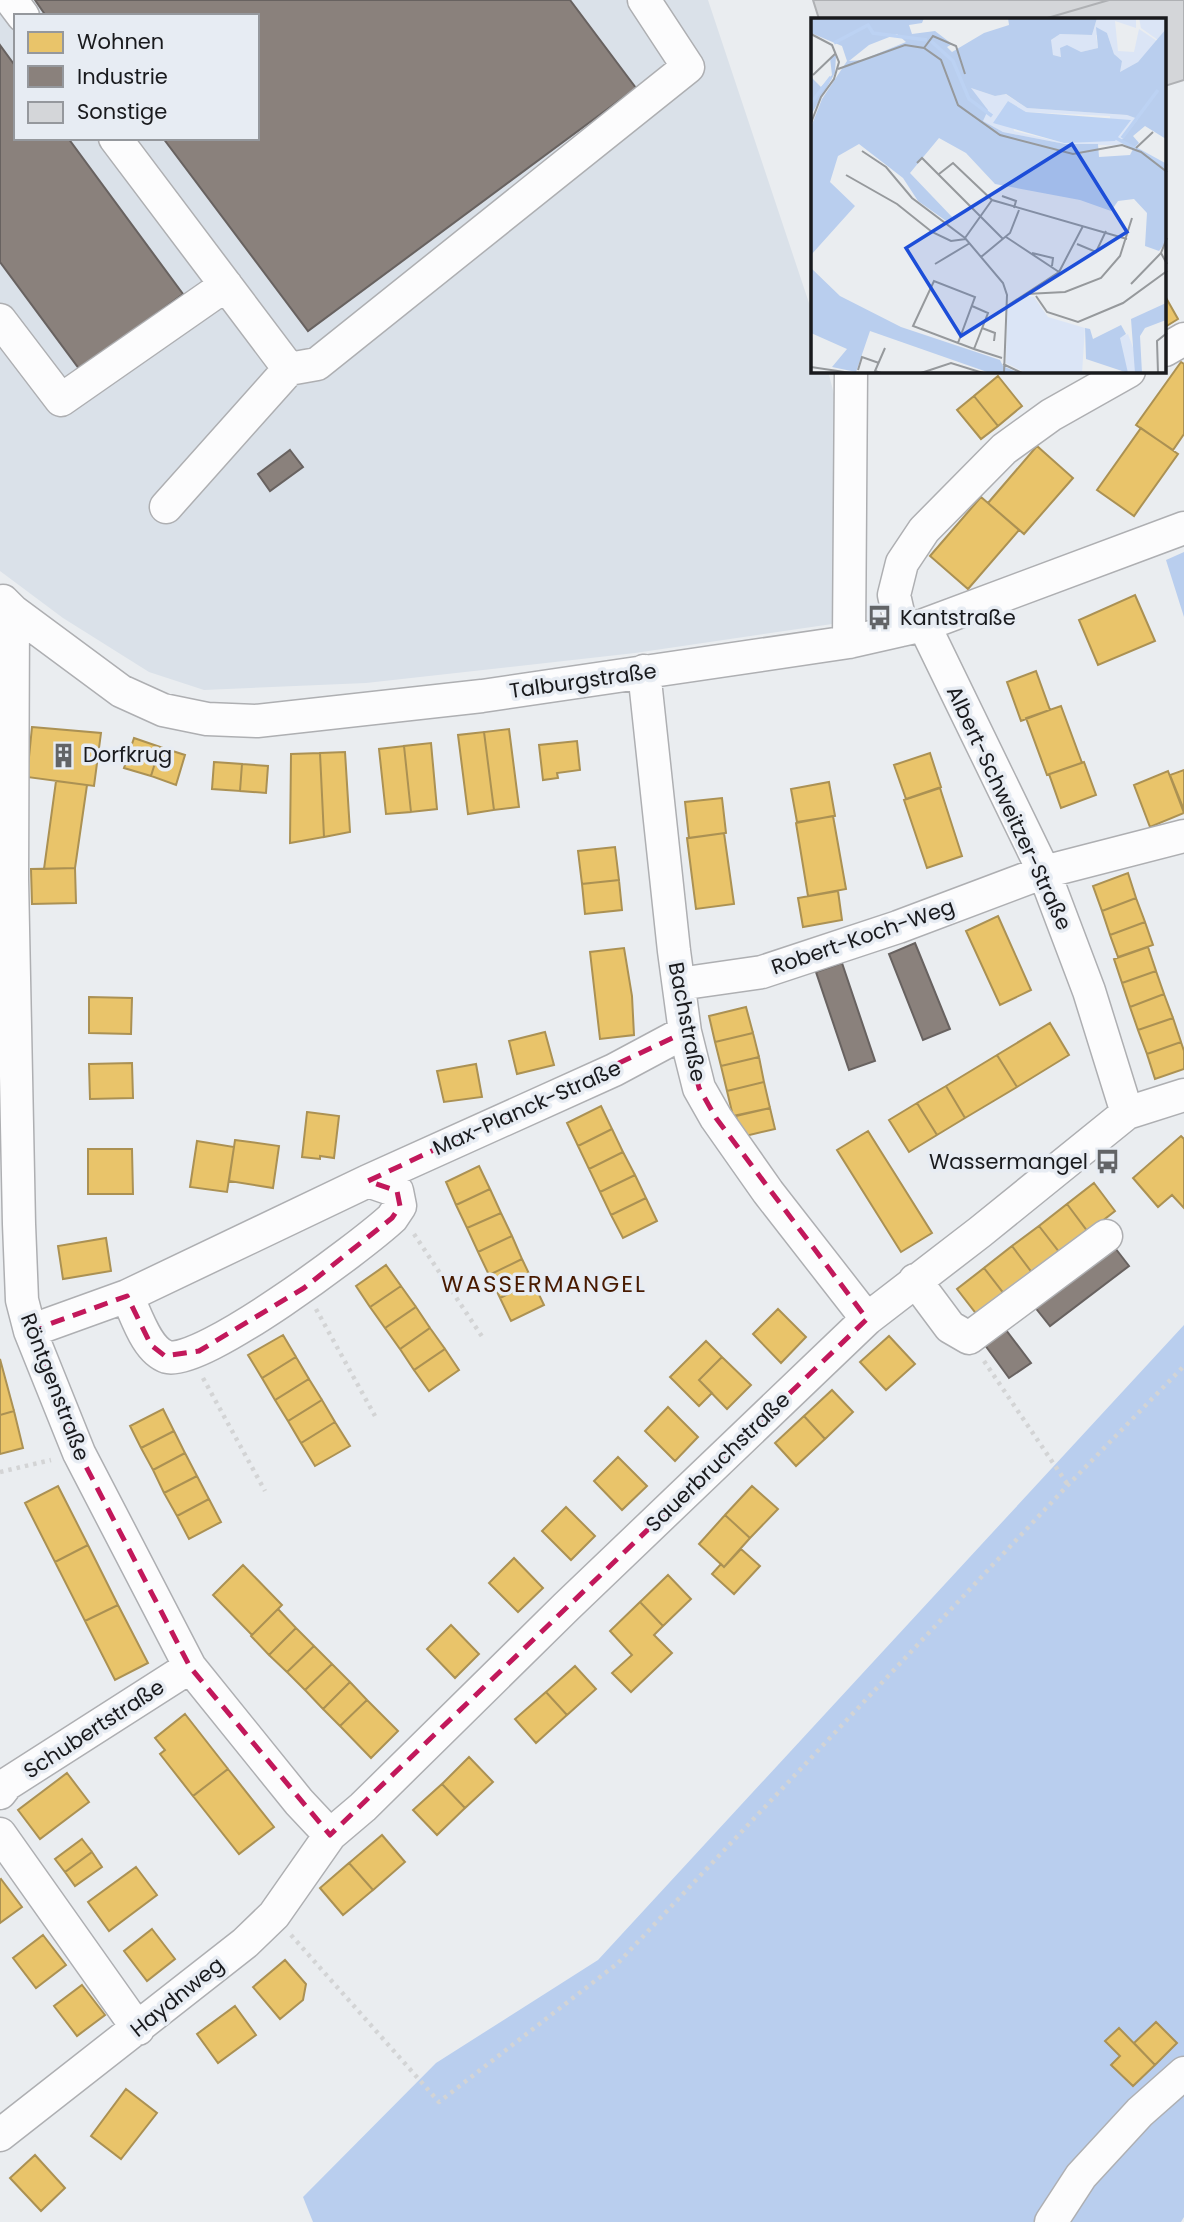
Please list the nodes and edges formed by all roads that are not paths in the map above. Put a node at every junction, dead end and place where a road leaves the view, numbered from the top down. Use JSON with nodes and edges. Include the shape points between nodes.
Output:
{"nodes":[{"id":1,"x":644,"y":0,"type":"edge"},
{"id":2,"x":117,"y":140,"type":"edge"},
{"id":3,"x":226,"y":285,"type":"junction"},
{"id":4,"x":0,"y":320,"type":"edge"},
{"id":5,"x":1184,"y":339,"type":"edge"},
{"id":6,"x":1166,"y":349,"type":"edge"},
{"id":7,"x":289,"y":369,"type":"junction"},
{"id":8,"x":850,"y":373,"type":"edge"},
{"id":9,"x":1125,"y":373,"type":"edge"},
{"id":10,"x":166,"y":507,"type":"dead end"},
{"id":11,"x":1184,"y":528,"type":"edge"},
{"id":12,"x":6,"y":604,"type":"edge"},
{"id":13,"x":913,"y":627,"type":"junction"},
{"id":14,"x":849,"y":642,"type":"junction"},
{"id":15,"x":644,"y":671,"type":"junction"},
{"id":16,"x":1184,"y":836,"type":"edge"},
{"id":17,"x":1044,"y":872,"type":"junction"},
{"id":18,"x":6,"y":885,"type":"edge"},
{"id":19,"x":679,"y":984,"type":"junction"},
{"id":20,"x":685,"y":1032,"type":"junction"},
{"id":21,"x":7,"y":1059,"type":"edge"},
{"id":22,"x":1184,"y":1094,"type":"edge"},
{"id":23,"x":1127,"y":1113,"type":"junction"},
{"id":24,"x":368,"y":1181,"type":"junction"},
{"id":25,"x":1106,"y":1236,"type":"dead end"},
{"id":26,"x":915,"y":1280,"type":"junction"},
{"id":27,"x":127,"y":1296,"type":"junction"},
{"id":28,"x":867,"y":1319,"type":"junction"},
{"id":29,"x":30,"y":1331,"type":"junction"},
{"id":30,"x":190,"y":1667,"type":"junction"},
{"id":31,"x":0,"y":1793,"type":"edge"},
{"id":32,"x":0,"y":1834,"type":"edge"},
{"id":33,"x":330,"y":1835,"type":"junction"},
{"id":34,"x":138,"y":2029,"type":"junction"},
{"id":35,"x":1184,"y":2073,"type":"edge"},
{"id":36,"x":0,"y":2135,"type":"edge"},
{"id":37,"x":1051,"y":2222,"type":"edge"}],
"edges":[{"from":1,"to":7,"type":"street","via":[[688,67],[317,364]]},
{"from":2,"to":3,"type":"street"},
{"from":3,"to":4,"type":"street","via":[[61,400]]},
{"from":3,"to":7,"type":"street"},
{"from":5,"to":6,"type":"street"},
{"from":7,"to":10,"type":"street"},
{"from":8,"to":14,"type":"street"},
{"from":9,"to":13,"type":"street","via":[[1051,415],[1004,449],[924,530],[902,563],[894,595]]},
{"from":11,"to":13,"type":"street","name":"Talburgstraße"},
{"from":12,"to":15,"type":"street","name":"Talburgstraße","via":[[121,691],[163,710],[207,719],[307,716]]},
{"from":12,"to":18,"type":"street","name":"Röntgenstraße"},
{"from":13,"to":14,"type":"street","name":"Talburgstraße"},
{"from":13,"to":17,"type":"street","name":"Albert-Schweitzer-Straße"},
{"from":14,"to":15,"type":"street","name":"Talburgstraße"},
{"from":15,"to":19,"type":"street","name":"Bachstraße"},
{"from":16,"to":17,"type":"street","name":"Robert-Koch-Weg"},
{"from":17,"to":19,"type":"street","name":"Robert-Koch-Weg","via":[[762,972]]},
{"from":17,"to":23,"type":"street","name":"Albert-Schweitzer-Straße","via":[[1089,991]]},
{"from":18,"to":21,"type":"street","name":"Röntgenstraße"},
{"from":19,"to":20,"type":"street","name":"Bachstraße"},
{"from":20,"to":24,"type":"street","name":"Max-Planck-Straße","via":[[614,1070]]},
{"from":20,"to":28,"type":"street","name":"Bachstraße","via":[[699,1088],[716,1118]]},
{"from":21,"to":29,"type":"street","name":"Röntgenstraße","via":[[22,1300]]},
{"from":22,"to":23,"type":"street"},
{"from":23,"to":26,"type":"street","name":"Sauerbruchstraße"},
{"from":24,"to":27,"type":"street","name":"Max-Planck-Straße"},
{"from":24,"to":27,"type":"street","via":[[397,1191],[400,1206],[392,1218],[304,1288],[199,1351],[178,1358],[151,1345]]},
{"from":25,"to":26,"type":"street","via":[[970,1338],[950,1327]]},
{"from":26,"to":28,"type":"street","name":"Sauerbruchstraße"},
{"from":27,"to":29,"type":"street","name":"Max-Planck-Straße"},
{"from":28,"to":33,"type":"street","name":"Sauerbruchstraße"},
{"from":29,"to":30,"type":"street","name":"Röntgenstraße","via":[[79,1453]]},
{"from":30,"to":31,"type":"street","name":"Schubertstraße","via":[[7,1784]]},
{"from":30,"to":33,"type":"street","name":"Röntgenstraße"},
{"from":32,"to":34,"type":"street"},
{"from":33,"to":34,"type":"street","name":"Haydnweg","via":[[274,1915]]},
{"from":34,"to":36,"type":"street","name":"Haydnweg"},
{"from":35,"to":37,"type":"street","via":[[1140,2112],[1081,2176]]}]}
